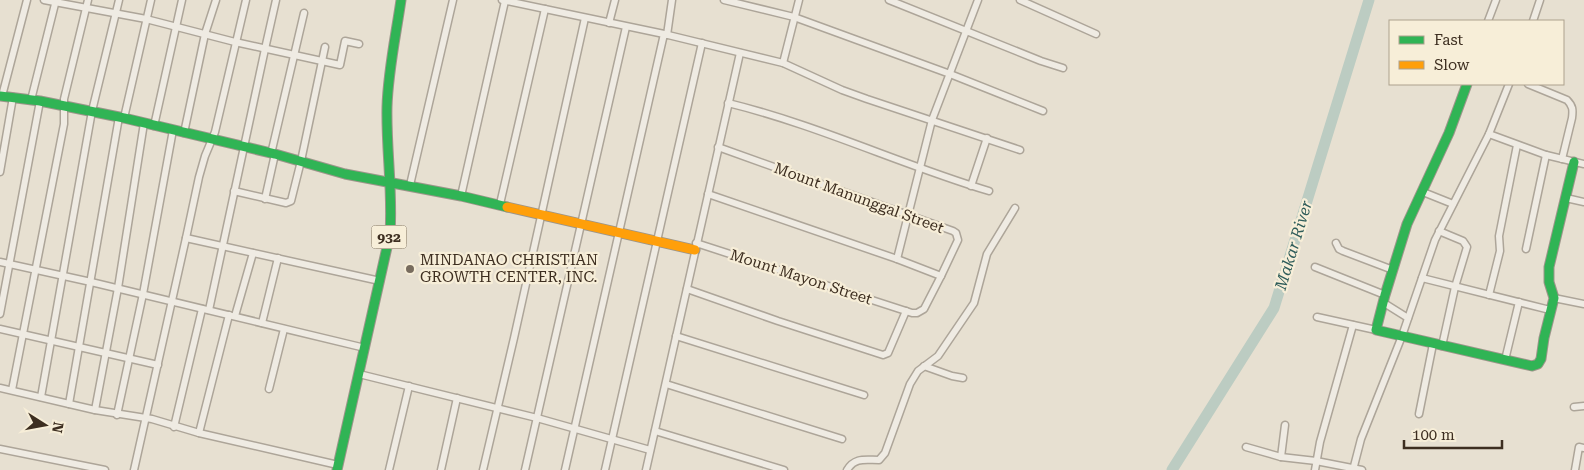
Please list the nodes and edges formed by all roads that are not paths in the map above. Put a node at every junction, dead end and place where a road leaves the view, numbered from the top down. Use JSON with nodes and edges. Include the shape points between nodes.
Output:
{"nodes":[{"id":1,"x":27,"y":0,"type":"edge"},
{"id":2,"x":44,"y":0,"type":"edge"},
{"id":3,"x":88,"y":0,"type":"edge"},
{"id":4,"x":119,"y":0,"type":"edge"},
{"id":5,"x":151,"y":0,"type":"edge"},
{"id":6,"x":182,"y":0,"type":"edge"},
{"id":7,"x":216,"y":0,"type":"edge"},
{"id":8,"x":246,"y":0,"type":"edge"},
{"id":9,"x":276,"y":0,"type":"edge"},
{"id":10,"x":401,"y":0,"type":"edge"},
{"id":11,"x":453,"y":0,"type":"edge"},
{"id":12,"x":503,"y":0,"type":"edge"},
{"id":13,"x":615,"y":0,"type":"edge"},
{"id":14,"x":672,"y":0,"type":"edge"},
{"id":15,"x":724,"y":0,"type":"edge"},
{"id":16,"x":799,"y":0,"type":"edge"},
{"id":17,"x":889,"y":0,"type":"edge"},
{"id":18,"x":978,"y":0,"type":"edge"},
{"id":19,"x":1020,"y":0,"type":"edge"},
{"id":20,"x":1496,"y":0,"type":"edge"},
{"id":21,"x":1540,"y":0,"type":"edge"},
{"id":22,"x":56,"y":1,"type":"edge"},
{"id":23,"x":86,"y":8,"type":"junction"},
{"id":24,"x":545,"y":9,"type":"junction"},
{"id":25,"x":116,"y":13,"type":"junction"},
{"id":26,"x":304,"y":13,"type":"dead end"},
{"id":27,"x":794,"y":17,"type":"junction"},
{"id":28,"x":585,"y":18,"type":"junction"},
{"id":29,"x":146,"y":19,"type":"junction"},
{"id":30,"x":1488,"y":20,"type":"edge"},
{"id":31,"x":1533,"y":20,"type":"edge"},
{"id":32,"x":609,"y":23,"type":"junction"},
{"id":33,"x":177,"y":27,"type":"junction"},
{"id":34,"x":626,"y":27,"type":"junction"},
{"id":35,"x":967,"y":30,"type":"junction"},
{"id":36,"x":205,"y":34,"type":"junction"},
{"id":37,"x":1096,"y":34,"type":"dead end"},
{"id":38,"x":665,"y":35,"type":"junction"},
{"id":39,"x":235,"y":42,"type":"junction"},
{"id":40,"x":702,"y":43,"type":"junction"},
{"id":41,"x":360,"y":44,"type":"dead end"},
{"id":42,"x":325,"y":47,"type":"dead end"},
{"id":43,"x":264,"y":49,"type":"junction"},
{"id":44,"x":740,"y":53,"type":"junction"},
{"id":45,"x":294,"y":55,"type":"junction"},
{"id":46,"x":322,"y":61,"type":"junction"},
{"id":47,"x":783,"y":63,"type":"junction"},
{"id":48,"x":1063,"y":68,"type":"dead end"},
{"id":49,"x":950,"y":74,"type":"junction"},
{"id":50,"x":1467,"y":85,"type":"edge"},
{"id":51,"x":1509,"y":85,"type":"edge"},
{"id":52,"x":1530,"y":85,"type":"edge"},
{"id":53,"x":1,"y":96,"type":"edge"},
{"id":54,"x":13,"y":98,"type":"junction"},
{"id":55,"x":36,"y":100,"type":"junction"},
{"id":56,"x":728,"y":104,"type":"junction"},
{"id":57,"x":64,"y":105,"type":"junction"},
{"id":58,"x":92,"y":111,"type":"junction"},
{"id":59,"x":1043,"y":111,"type":"dead end"},
{"id":60,"x":122,"y":118,"type":"junction"},
{"id":61,"x":932,"y":120,"type":"junction"},
{"id":62,"x":144,"y":123,"type":"junction"},
{"id":63,"x":154,"y":126,"type":"junction"},
{"id":64,"x":173,"y":130,"type":"junction"},
{"id":65,"x":184,"y":133,"type":"junction"},
{"id":66,"x":1489,"y":134,"type":"junction"},
{"id":67,"x":987,"y":138,"type":"junction"},
{"id":68,"x":212,"y":140,"type":"junction"},
{"id":69,"x":1517,"y":145,"type":"junction"},
{"id":70,"x":244,"y":148,"type":"junction"},
{"id":71,"x":718,"y":148,"type":"junction"},
{"id":72,"x":1020,"y":150,"type":"dead end"},
{"id":73,"x":273,"y":154,"type":"junction"},
{"id":74,"x":1546,"y":155,"type":"junction"},
{"id":75,"x":1562,"y":159,"type":"junction"},
{"id":76,"x":301,"y":161,"type":"junction"},
{"id":77,"x":1574,"y":162,"type":"junction"},
{"id":78,"x":1584,"y":164,"type":"edge"},
{"id":79,"x":919,"y":168,"type":"junction"},
{"id":80,"x":0,"y":172,"type":"edge"},
{"id":81,"x":391,"y":182,"type":"junction"},
{"id":82,"x":410,"y":185,"type":"junction"},
{"id":83,"x":971,"y":186,"type":"junction"},
{"id":84,"x":990,"y":191,"type":"dead end"},
{"id":85,"x":234,"y":192,"type":"junction"},
{"id":86,"x":1423,"y":192,"type":"junction"},
{"id":87,"x":708,"y":194,"type":"junction"},
{"id":88,"x":461,"y":196,"type":"junction"},
{"id":89,"x":1566,"y":198,"type":"junction"},
{"id":90,"x":265,"y":199,"type":"junction"},
{"id":91,"x":1584,"y":202,"type":"edge"},
{"id":92,"x":500,"y":204,"type":"junction"},
{"id":93,"x":1453,"y":204,"type":"junction"},
{"id":94,"x":1015,"y":208,"type":"dead end"},
{"id":95,"x":542,"y":214,"type":"junction"},
{"id":96,"x":908,"y":216,"type":"junction"},
{"id":97,"x":581,"y":224,"type":"junction"},
{"id":98,"x":1439,"y":231,"type":"junction"},
{"id":99,"x":619,"y":232,"type":"junction"},
{"id":100,"x":186,"y":238,"type":"junction"},
{"id":101,"x":656,"y":241,"type":"junction"},
{"id":102,"x":1336,"y":243,"type":"dead end"},
{"id":103,"x":224,"y":246,"type":"junction"},
{"id":104,"x":696,"y":246,"type":"junction"},
{"id":105,"x":1526,"y":249,"type":"dead end"},
{"id":106,"x":253,"y":253,"type":"junction"},
{"id":107,"x":278,"y":258,"type":"junction"},
{"id":108,"x":897,"y":259,"type":"junction"},
{"id":109,"x":0,"y":262,"type":"edge"},
{"id":110,"x":9,"y":264,"type":"junction"},
{"id":111,"x":1316,"y":267,"type":"dead end"},
{"id":112,"x":36,"y":270,"type":"junction"},
{"id":113,"x":1393,"y":270,"type":"junction"},
{"id":114,"x":64,"y":276,"type":"junction"},
{"id":115,"x":941,"y":276,"type":"junction"},
{"id":116,"x":1422,"y":278,"type":"junction"},
{"id":117,"x":91,"y":282,"type":"junction"},
{"id":118,"x":380,"y":282,"type":"junction"},
{"id":119,"x":1455,"y":287,"type":"junction"},
{"id":120,"x":118,"y":288,"type":"junction"},
{"id":121,"x":687,"y":289,"type":"junction"},
{"id":122,"x":143,"y":294,"type":"junction"},
{"id":123,"x":1489,"y":295,"type":"junction"},
{"id":124,"x":1554,"y":298,"type":"junction"},
{"id":125,"x":1384,"y":299,"type":"junction"},
{"id":126,"x":172,"y":301,"type":"junction"},
{"id":127,"x":1519,"y":302,"type":"junction"},
{"id":128,"x":1584,"y":304,"type":"edge"},
{"id":129,"x":206,"y":309,"type":"junction"},
{"id":130,"x":1550,"y":310,"type":"junction"},
{"id":131,"x":906,"y":311,"type":"junction"},
{"id":132,"x":0,"y":314,"type":"edge"},
{"id":133,"x":232,"y":315,"type":"junction"},
{"id":134,"x":1317,"y":317,"type":"dead end"},
{"id":135,"x":1408,"y":318,"type":"junction"},
{"id":136,"x":262,"y":323,"type":"junction"},
{"id":137,"x":1353,"y":325,"type":"junction"},
{"id":138,"x":0,"y":328,"type":"edge"},
{"id":139,"x":284,"y":329,"type":"junction"},
{"id":140,"x":1376,"y":330,"type":"junction"},
{"id":141,"x":23,"y":334,"type":"junction"},
{"id":142,"x":676,"y":336,"type":"junction"},
{"id":143,"x":1402,"y":336,"type":"junction"},
{"id":144,"x":52,"y":340,"type":"junction"},
{"id":145,"x":1438,"y":345,"type":"junction"},
{"id":146,"x":80,"y":346,"type":"junction"},
{"id":147,"x":365,"y":348,"type":"junction"},
{"id":148,"x":105,"y":353,"type":"junction"},
{"id":149,"x":130,"y":360,"type":"junction"},
{"id":150,"x":1505,"y":360,"type":"junction"},
{"id":151,"x":158,"y":366,"type":"junction"},
{"id":152,"x":924,"y":366,"type":"junction"},
{"id":153,"x":359,"y":374,"type":"junction"},
{"id":154,"x":963,"y":378,"type":"dead end"},
{"id":155,"x":666,"y":384,"type":"junction"},
{"id":156,"x":409,"y":386,"type":"junction"},
{"id":157,"x":0,"y":388,"type":"edge"},
{"id":158,"x":269,"y":389,"type":"dead end"},
{"id":159,"x":12,"y":390,"type":"junction"},
{"id":160,"x":864,"y":396,"type":"dead end"},
{"id":161,"x":41,"y":397,"type":"junction"},
{"id":162,"x":457,"y":398,"type":"junction"},
{"id":163,"x":69,"y":404,"type":"junction"},
{"id":164,"x":1584,"y":406,"type":"edge"},
{"id":165,"x":1574,"y":407,"type":"dead end"},
{"id":166,"x":497,"y":408,"type":"junction"},
{"id":167,"x":95,"y":410,"type":"junction"},
{"id":168,"x":1419,"y":414,"type":"dead end"},
{"id":169,"x":117,"y":415,"type":"junction"},
{"id":170,"x":145,"y":418,"type":"junction"},
{"id":171,"x":537,"y":418,"type":"junction"},
{"id":172,"x":1285,"y":425,"type":"dead end"},
{"id":173,"x":174,"y":427,"type":"junction"},
{"id":174,"x":574,"y":429,"type":"junction"},
{"id":175,"x":655,"y":430,"type":"junction"},
{"id":176,"x":199,"y":433,"type":"junction"},
{"id":177,"x":842,"y":439,"type":"dead end"},
{"id":178,"x":612,"y":440,"type":"junction"},
{"id":179,"x":1246,"y":447,"type":"dead end"},
{"id":180,"x":1584,"y":448,"type":"edge"},
{"id":181,"x":0,"y":449,"type":"edge"},
{"id":182,"x":650,"y":450,"type":"junction"},
{"id":183,"x":1281,"y":457,"type":"junction"},
{"id":184,"x":1316,"y":461,"type":"junction"},
{"id":185,"x":338,"y":468,"type":"edge"},
{"id":186,"x":1353,"y":469,"type":"edge"},
{"id":187,"x":105,"y":470,"type":"edge"},
{"id":188,"x":134,"y":470,"type":"edge"},
{"id":189,"x":389,"y":470,"type":"edge"},
{"id":190,"x":441,"y":470,"type":"edge"},
{"id":191,"x":483,"y":470,"type":"edge"},
{"id":192,"x":525,"y":470,"type":"edge"},
{"id":193,"x":564,"y":470,"type":"edge"},
{"id":194,"x":605,"y":470,"type":"edge"},
{"id":195,"x":646,"y":470,"type":"edge"},
{"id":196,"x":784,"y":470,"type":"edge"},
{"id":197,"x":847,"y":470,"type":"edge"},
{"id":198,"x":1315,"y":470,"type":"edge"},
{"id":199,"x":1362,"y":470,"type":"edge"},
{"id":200,"x":1575,"y":470,"type":"edge"}],
"edges":[{"from":1,"to":53,"type":"street"},
{"from":2,"to":22,"type":"street"},
{"from":3,"to":23,"type":"street"},
{"from":4,"to":25,"type":"street"},
{"from":5,"to":29,"type":"street"},
{"from":6,"to":33,"type":"street"},
{"from":7,"to":36,"type":"street"},
{"from":8,"to":39,"type":"street"},
{"from":9,"to":43,"type":"street"},
{"from":10,"to":81,"type":"street","number":"932","via":[[388,91]]},
{"from":11,"to":82,"type":"street"},
{"from":12,"to":24,"type":"street"},
{"from":12,"to":88,"type":"street"},
{"from":13,"to":32,"type":"street"},
{"from":14,"to":38,"type":"street"},
{"from":15,"to":27,"type":"street"},
{"from":16,"to":27,"type":"street"},
{"from":17,"to":35,"type":"street"},
{"from":18,"to":35,"type":"street"},
{"from":19,"to":37,"type":"street"},
{"from":20,"to":30,"type":"street"},
{"from":21,"to":31,"type":"street"},
{"from":22,"to":23,"type":"street"},
{"from":22,"to":55,"type":"street"},
{"from":23,"to":25,"type":"street"},
{"from":23,"to":57,"type":"street"},
{"from":24,"to":28,"type":"street"},
{"from":24,"to":92,"type":"street"},
{"from":25,"to":29,"type":"street"},
{"from":25,"to":58,"type":"street"},
{"from":26,"to":45,"type":"street"},
{"from":27,"to":47,"type":"street"},
{"from":27,"to":49,"type":"street"},
{"from":28,"to":32,"type":"street"},
{"from":28,"to":95,"type":"street"},
{"from":29,"to":33,"type":"street"},
{"from":29,"to":60,"type":"street"},
{"from":32,"to":34,"type":"street"},
{"from":33,"to":36,"type":"street"},
{"from":33,"to":63,"type":"street"},
{"from":34,"to":38,"type":"street"},
{"from":34,"to":97,"type":"street"},
{"from":35,"to":48,"type":"street"},
{"from":35,"to":49,"type":"street"},
{"from":36,"to":39,"type":"street"},
{"from":36,"to":65,"type":"street"},
{"from":38,"to":40,"type":"street"},
{"from":38,"to":99,"type":"street"},
{"from":39,"to":43,"type":"street"},
{"from":39,"to":68,"type":"street"},
{"from":40,"to":44,"type":"street"},
{"from":40,"to":101,"type":"street"},
{"from":41,"to":46,"type":"street","via":[[345,41],[340,65]]},
{"from":42,"to":46,"type":"street"},
{"from":43,"to":45,"type":"street"},
{"from":43,"to":70,"type":"street"},
{"from":44,"to":47,"type":"street"},
{"from":44,"to":56,"type":"street"},
{"from":45,"to":46,"type":"street"},
{"from":45,"to":73,"type":"street"},
{"from":46,"to":76,"type":"street"},
{"from":47,"to":61,"type":"street","via":[[842,90]]},
{"from":49,"to":59,"type":"street"},
{"from":49,"to":61,"type":"street"},
{"from":50,"to":86,"type":"street"},
{"from":51,"to":66,"type":"street"},
{"from":52,"to":75,"type":"street","via":[[1571,104],[1572,118]]},
{"from":53,"to":54,"type":"street"},
{"from":54,"to":55,"type":"street"},
{"from":54,"to":80,"type":"street"},
{"from":55,"to":57,"type":"street"},
{"from":55,"to":110,"type":"street"},
{"from":56,"to":71,"type":"street"},
{"from":56,"to":79,"type":"street","via":[[786,119]]},
{"from":57,"to":58,"type":"street"},
{"from":57,"to":112,"type":"street","via":[[64,124]]},
{"from":58,"to":60,"type":"street"},
{"from":58,"to":114,"type":"street"},
{"from":60,"to":62,"type":"street"},
{"from":60,"to":117,"type":"street"},
{"from":61,"to":67,"type":"street"},
{"from":61,"to":79,"type":"street"},
{"from":62,"to":63,"type":"street"},
{"from":62,"to":120,"type":"street"},
{"from":63,"to":64,"type":"street"},
{"from":64,"to":65,"type":"street"},
{"from":64,"to":122,"type":"street"},
{"from":65,"to":68,"type":"street"},
{"from":66,"to":69,"type":"street"},
{"from":66,"to":93,"type":"street"},
{"from":67,"to":72,"type":"street"},
{"from":67,"to":83,"type":"street"},
{"from":68,"to":70,"type":"street"},
{"from":68,"to":100,"type":"street","via":[[199,177]]},
{"from":69,"to":74,"type":"street"},
{"from":69,"to":123,"type":"street","via":[[1499,236],[1500,252]]},
{"from":70,"to":73,"type":"street"},
{"from":70,"to":85,"type":"street"},
{"from":71,"to":87,"type":"street"},
{"from":71,"to":96,"type":"street","name":"Mount Manunggal Street"},
{"from":73,"to":76,"type":"street"},
{"from":73,"to":90,"type":"street"},
{"from":74,"to":75,"type":"street"},
{"from":74,"to":105,"type":"street"},
{"from":75,"to":77,"type":"street"},
{"from":76,"to":81,"type":"street"},
{"from":76,"to":90,"type":"street","via":[[291,201]]},
{"from":77,"to":78,"type":"street"},
{"from":77,"to":89,"type":"street"},
{"from":79,"to":83,"type":"street"},
{"from":79,"to":96,"type":"street"},
{"from":81,"to":82,"type":"street"},
{"from":81,"to":118,"type":"street","number":"932","via":[[390,234]]},
{"from":82,"to":88,"type":"street"},
{"from":83,"to":84,"type":"street"},
{"from":85,"to":90,"type":"street"},
{"from":85,"to":103,"type":"street"},
{"from":86,"to":93,"type":"street"},
{"from":86,"to":113,"type":"street","via":[[1407,224]]},
{"from":87,"to":104,"type":"street"},
{"from":87,"to":108,"type":"street"},
{"from":88,"to":92,"type":"street"},
{"from":89,"to":91,"type":"street"},
{"from":89,"to":124,"type":"street","via":[[1549,267]]},
{"from":92,"to":95,"type":"street"},
{"from":93,"to":98,"type":"street"},
{"from":94,"to":152,"type":"street","via":[[987,254],[974,303],[938,356]]},
{"from":95,"to":97,"type":"street"},
{"from":95,"to":166,"type":"street"},
{"from":96,"to":108,"type":"street"},
{"from":96,"to":115,"type":"street","name":"Mount Manunggal Street","via":[[956,233],[958,240]]},
{"from":97,"to":99,"type":"street"},
{"from":97,"to":171,"type":"street"},
{"from":98,"to":116,"type":"street"},
{"from":98,"to":119,"type":"street","via":[[1463,241],[1467,246]]},
{"from":99,"to":101,"type":"street"},
{"from":99,"to":174,"type":"street"},
{"from":100,"to":103,"type":"street"},
{"from":100,"to":126,"type":"street"},
{"from":101,"to":104,"type":"street"},
{"from":101,"to":178,"type":"street"},
{"from":102,"to":113,"type":"street","via":[[1343,251]]},
{"from":103,"to":106,"type":"street"},
{"from":103,"to":129,"type":"street"},
{"from":104,"to":121,"type":"street"},
{"from":104,"to":131,"type":"street","name":"Mount Mayon Street"},
{"from":106,"to":107,"type":"street"},
{"from":106,"to":133,"type":"street"},
{"from":107,"to":118,"type":"street"},
{"from":107,"to":136,"type":"street"},
{"from":108,"to":115,"type":"street"},
{"from":109,"to":110,"type":"street"},
{"from":110,"to":112,"type":"street"},
{"from":110,"to":132,"type":"street"},
{"from":111,"to":125,"type":"street"},
{"from":112,"to":114,"type":"street"},
{"from":112,"to":141,"type":"street"},
{"from":113,"to":125,"type":"street"},
{"from":114,"to":117,"type":"street"},
{"from":114,"to":144,"type":"street"},
{"from":115,"to":131,"type":"street","via":[[924,310],[917,313]]},
{"from":116,"to":119,"type":"street"},
{"from":116,"to":135,"type":"street"},
{"from":117,"to":120,"type":"street"},
{"from":117,"to":146,"type":"street"},
{"from":118,"to":147,"type":"street","number":"932"},
{"from":119,"to":123,"type":"street"},
{"from":119,"to":145,"type":"street"},
{"from":120,"to":122,"type":"street"},
{"from":120,"to":148,"type":"street"},
{"from":121,"to":131,"type":"street","via":[[883,355],[888,353]]},
{"from":121,"to":142,"type":"street"},
{"from":122,"to":126,"type":"street"},
{"from":122,"to":149,"type":"street"},
{"from":123,"to":127,"type":"street"},
{"from":124,"to":128,"type":"street"},
{"from":124,"to":130,"type":"street"},
{"from":125,"to":135,"type":"street"},
{"from":125,"to":140,"type":"street"},
{"from":126,"to":129,"type":"street"},
{"from":126,"to":151,"type":"street"},
{"from":127,"to":130,"type":"street"},
{"from":127,"to":150,"type":"street"},
{"from":129,"to":133,"type":"street"},
{"from":129,"to":173,"type":"street"},
{"from":130,"to":150,"type":"street","via":[[1538,364],[1532,366]]},
{"from":133,"to":136,"type":"street"},
{"from":133,"to":176,"type":"street"},
{"from":134,"to":137,"type":"street"},
{"from":135,"to":143,"type":"street"},
{"from":136,"to":139,"type":"street"},
{"from":137,"to":140,"type":"street"},
{"from":137,"to":184,"type":"street"},
{"from":138,"to":141,"type":"street"},
{"from":139,"to":147,"type":"street"},
{"from":139,"to":158,"type":"street"},
{"from":140,"to":143,"type":"street"},
{"from":141,"to":144,"type":"street"},
{"from":141,"to":159,"type":"street"},
{"from":142,"to":155,"type":"street"},
{"from":142,"to":160,"type":"street"},
{"from":143,"to":145,"type":"street"},
{"from":143,"to":186,"type":"street","via":[[1361,439]]},
{"from":144,"to":146,"type":"street"},
{"from":144,"to":161,"type":"street"},
{"from":145,"to":150,"type":"street"},
{"from":145,"to":168,"type":"street"},
{"from":146,"to":148,"type":"street"},
{"from":146,"to":163,"type":"street"},
{"from":147,"to":153,"type":"street","number":"932"},
{"from":148,"to":149,"type":"street"},
{"from":148,"to":167,"type":"street"},
{"from":149,"to":151,"type":"street"},
{"from":149,"to":169,"type":"street"},
{"from":151,"to":170,"type":"street"},
{"from":152,"to":154,"type":"street"},
{"from":152,"to":197,"type":"street","via":[[910,384],[885,453],[879,460],[857,460]]},
{"from":153,"to":156,"type":"street"},
{"from":153,"to":185,"type":"street","number":"932"},
{"from":155,"to":175,"type":"street"},
{"from":155,"to":177,"type":"street"},
{"from":156,"to":162,"type":"street"},
{"from":156,"to":189,"type":"street"},
{"from":157,"to":159,"type":"street"},
{"from":159,"to":161,"type":"street"},
{"from":161,"to":163,"type":"street"},
{"from":162,"to":166,"type":"street"},
{"from":162,"to":190,"type":"street"},
{"from":163,"to":167,"type":"street"},
{"from":164,"to":165,"type":"street"},
{"from":166,"to":171,"type":"street"},
{"from":166,"to":191,"type":"street"},
{"from":167,"to":169,"type":"street"},
{"from":169,"to":170,"type":"street"},
{"from":170,"to":173,"type":"street"},
{"from":170,"to":188,"type":"street"},
{"from":171,"to":174,"type":"street"},
{"from":171,"to":192,"type":"street"},
{"from":172,"to":183,"type":"street"},
{"from":173,"to":176,"type":"street"},
{"from":174,"to":178,"type":"street"},
{"from":174,"to":193,"type":"street"},
{"from":175,"to":182,"type":"street"},
{"from":175,"to":196,"type":"street"},
{"from":176,"to":185,"type":"street"},
{"from":178,"to":182,"type":"street"},
{"from":178,"to":194,"type":"street"},
{"from":179,"to":183,"type":"street"},
{"from":180,"to":200,"type":"street","via":[[1580,447]]},
{"from":181,"to":187,"type":"street"},
{"from":182,"to":195,"type":"street"},
{"from":183,"to":184,"type":"street"},
{"from":184,"to":186,"type":"street"},
{"from":184,"to":198,"type":"street"},
{"from":186,"to":199,"type":"street"}]}
